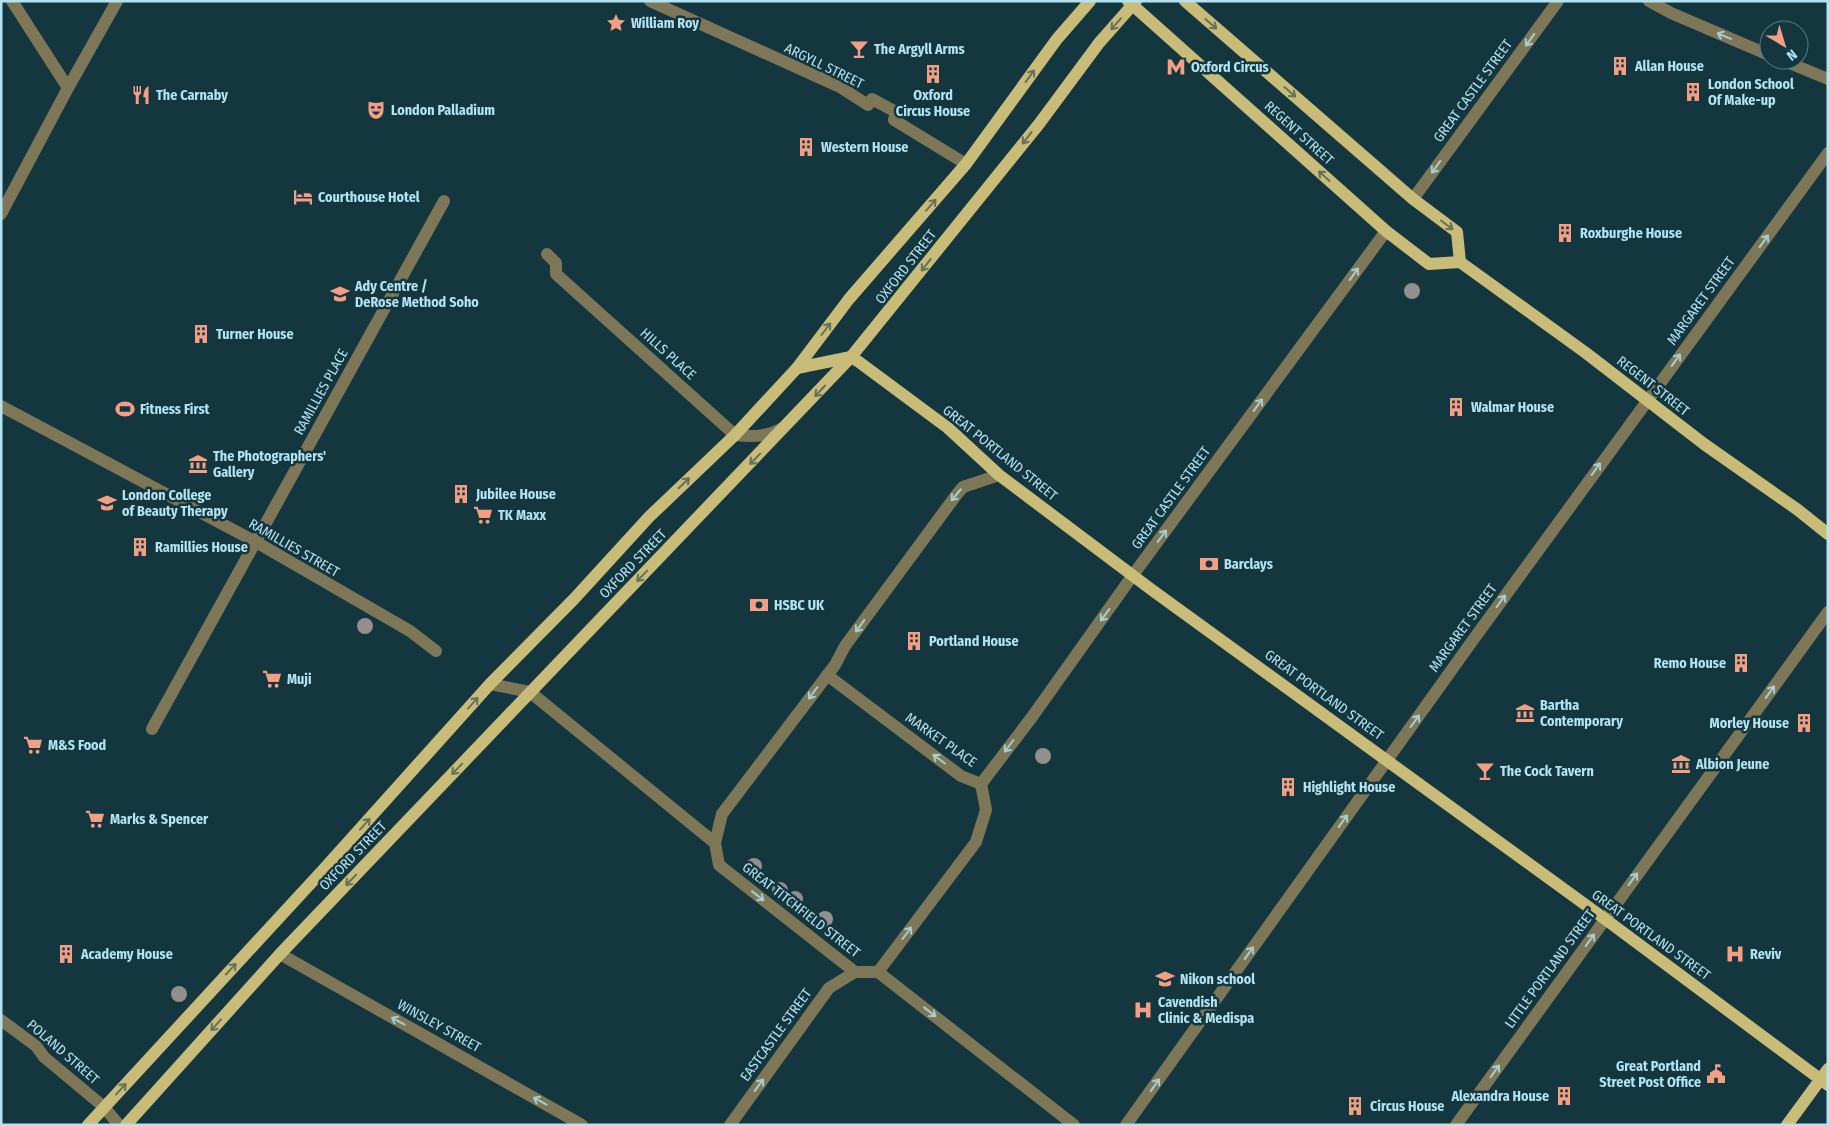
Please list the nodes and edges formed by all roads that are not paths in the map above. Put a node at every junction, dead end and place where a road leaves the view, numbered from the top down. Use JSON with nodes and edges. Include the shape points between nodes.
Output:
{"nodes":[{"id":1,"x":12,"y":1,"type":"edge"},
{"id":2,"x":117,"y":1,"type":"edge"},
{"id":3,"x":650,"y":1,"type":"edge"},
{"id":4,"x":1090,"y":1,"type":"edge"},
{"id":5,"x":1185,"y":1,"type":"edge"},
{"id":6,"x":1558,"y":1,"type":"edge"},
{"id":7,"x":1649,"y":1,"type":"edge"},
{"id":8,"x":1132,"y":3,"type":"edge"},
{"id":9,"x":1759,"y":51,"type":"edge"},
{"id":10,"x":1806,"y":70,"type":"edge"},
{"id":11,"x":1828,"y":79,"type":"edge"},
{"id":12,"x":68,"y":88,"type":"junction"},
{"id":13,"x":1828,"y":153,"type":"edge"},
{"id":14,"x":966,"y":164,"type":"junction"},
{"id":15,"x":1413,"y":199,"type":"junction"},
{"id":16,"x":444,"y":201,"type":"dead end"},
{"id":17,"x":1,"y":214,"type":"edge"},
{"id":18,"x":1386,"y":231,"type":"junction"},
{"id":19,"x":547,"y":254,"type":"dead end"},
{"id":20,"x":1460,"y":262,"type":"junction"},
{"id":21,"x":851,"y":357,"type":"junction"},
{"id":22,"x":797,"y":368,"type":"junction"},
{"id":23,"x":1647,"y":400,"type":"junction"},
{"id":24,"x":1,"y":406,"type":"edge"},
{"id":25,"x":789,"y":424,"type":"junction"},
{"id":26,"x":735,"y":434,"type":"junction"},
{"id":27,"x":999,"y":475,"type":"junction"},
{"id":28,"x":1828,"y":534,"type":"edge"},
{"id":29,"x":256,"y":542,"type":"junction"},
{"id":30,"x":1133,"y":575,"type":"junction"},
{"id":31,"x":1828,"y":612,"type":"edge"},
{"id":32,"x":436,"y":651,"type":"dead end"},
{"id":33,"x":827,"y":675,"type":"junction"},
{"id":34,"x":490,"y":684,"type":"junction"},
{"id":35,"x":530,"y":692,"type":"junction"},
{"id":36,"x":152,"y":729,"type":"dead end"},
{"id":37,"x":1387,"y":760,"type":"junction"},
{"id":38,"x":981,"y":784,"type":"junction"},
{"id":39,"x":715,"y":843,"type":"junction"},
{"id":40,"x":1605,"y":919,"type":"junction"},
{"id":41,"x":280,"y":954,"type":"junction"},
{"id":42,"x":855,"y":972,"type":"junction"},
{"id":43,"x":878,"y":972,"type":"junction"},
{"id":44,"x":1,"y":1020,"type":"edge"},
{"id":45,"x":1825,"y":1078,"type":"edge"},
{"id":46,"x":104,"y":1108,"type":"junction"},
{"id":47,"x":88,"y":1125,"type":"edge"},
{"id":48,"x":119,"y":1125,"type":"edge"},
{"id":49,"x":126,"y":1125,"type":"edge"},
{"id":50,"x":582,"y":1125,"type":"edge"},
{"id":51,"x":730,"y":1125,"type":"edge"},
{"id":52,"x":1074,"y":1125,"type":"edge"},
{"id":53,"x":1126,"y":1125,"type":"edge"},
{"id":54,"x":1456,"y":1125,"type":"edge"},
{"id":55,"x":1787,"y":1125,"type":"edge"}],
"edges":[{"from":1,"to":12,"type":"street"},
{"from":2,"to":12,"type":"street"},
{"from":3,"to":14,"type":"street","name":"ARGYLL STREET","via":[[840,88],[868,105],[872,99],[896,112],[894,120]]},
{"from":14,"to":4,"type":"main road","name":"OXFORD STREET","one_way":true,"via":[[1057,39]]},
{"from":5,"to":15,"type":"main road","name":"REGENT STREET","one_way":true},
{"from":6,"to":15,"type":"street","name":"GREAT CASTLE STREET","one_way":true},
{"from":9,"to":7,"type":"street","one_way":true},
{"from":18,"to":8,"type":"main road","name":"REGENT STREET","one_way":true},
{"from":8,"to":21,"type":"main road","name":"OXFORD STREET","one_way":true},
{"from":10,"to":11,"type":"street"},
{"from":12,"to":17,"type":"street"},
{"from":23,"to":13,"type":"street","name":"MARGARET STREET","one_way":true},
{"from":22,"to":14,"type":"main road","name":"OXFORD STREET","one_way":true,"via":[[849,299]]},
{"from":15,"to":20,"type":"main road","name":"REGENT STREET","one_way":true,"via":[[1457,232]]},
{"from":16,"to":29,"type":"street","name":"RAMILLIES PLACE"},
{"from":18,"to":20,"type":"main road","name":"REGENT STREET","via":[[1429,264]]},
{"from":30,"to":18,"type":"street","name":"GREAT CASTLE STREET","one_way":true},
{"from":19,"to":26,"type":"street","name":"HILLS PLACE","via":[[556,263],[556,274]]},
{"from":20,"to":23,"type":"main road","name":"REGENT STREET"},
{"from":21,"to":22,"type":"main road"},
{"from":21,"to":25,"type":"main road","name":"OXFORD STREET","one_way":true},
{"from":21,"to":27,"type":"main road","name":"GREAT PORTLAND STREET","via":[[948,428]]},
{"from":22,"to":26,"type":"main road","name":"OXFORD STREET"},
{"from":23,"to":28,"type":"main road","name":"REGENT STREET"},
{"from":37,"to":23,"type":"street","name":"MARGARET STREET","one_way":true},
{"from":24,"to":29,"type":"street","name":"RAMILLIES STREET"},
{"from":25,"to":26,"type":"street","via":[[762,436]]},
{"from":25,"to":35,"type":"main road","name":"OXFORD STREET","one_way":true},
{"from":34,"to":26,"type":"main road","name":"OXFORD STREET","one_way":true,"via":[[574,599],[649,516]]},
{"from":27,"to":30,"type":"main road","name":"GREAT PORTLAND STREET"},
{"from":27,"to":33,"type":"street","one_way":true,"via":[[964,487],[957,494]]},
{"from":29,"to":32,"type":"street","name":"RAMILLIES STREET","via":[[410,631]]},
{"from":29,"to":36,"type":"street","name":"RAMILLIES PLACE"},
{"from":30,"to":37,"type":"main road","name":"GREAT PORTLAND STREET"},
{"from":30,"to":38,"type":"street","name":"GREAT CASTLE STREET","one_way":true},
{"from":40,"to":31,"type":"street","name":"LITTLE PORTLAND STREET","one_way":true},
{"from":38,"to":33,"type":"street","name":"MARKET PLACE","one_way":true,"via":[[961,776]]},
{"from":33,"to":39,"type":"street","one_way":true,"via":[[722,814]]},
{"from":34,"to":35,"type":"street"},
{"from":46,"to":34,"type":"main road","name":"OXFORD STREET","one_way":true},
{"from":35,"to":39,"type":"street"},
{"from":35,"to":41,"type":"main road","name":"OXFORD STREET","one_way":true},
{"from":37,"to":40,"type":"main road","name":"GREAT PORTLAND STREET"},
{"from":53,"to":37,"type":"street","name":"MARGARET STREET","one_way":true},
{"from":43,"to":38,"type":"street","name":"MARKET PLACE","one_way":true,"via":[[976,842],[986,810]]},
{"from":39,"to":42,"type":"street","name":"GREAT TITCHFIELD STREET","one_way":true,"via":[[719,865]]},
{"from":40,"to":45,"type":"main road","name":"GREAT PORTLAND STREET"},
{"from":54,"to":40,"type":"street","name":"LITTLE PORTLAND STREET","one_way":true},
{"from":41,"to":49,"type":"main road","name":"OXFORD STREET","one_way":true},
{"from":50,"to":41,"type":"street","name":"WINSLEY STREET","one_way":true},
{"from":42,"to":43,"type":"street","name":"GREAT TITCHFIELD STREET"},
{"from":51,"to":42,"type":"street","name":"EASTCASTLE STREET","one_way":true,"via":[[829,988]]},
{"from":43,"to":52,"type":"street","one_way":true},
{"from":44,"to":46,"type":"street","name":"POLAND STREET","via":[[36,1046],[44,1057]]},
{"from":45,"to":55,"type":"main road"},
{"from":46,"to":47,"type":"main road","name":"OXFORD STREET"},
{"from":46,"to":48,"type":"street","name":"POLAND STREET"}]}
